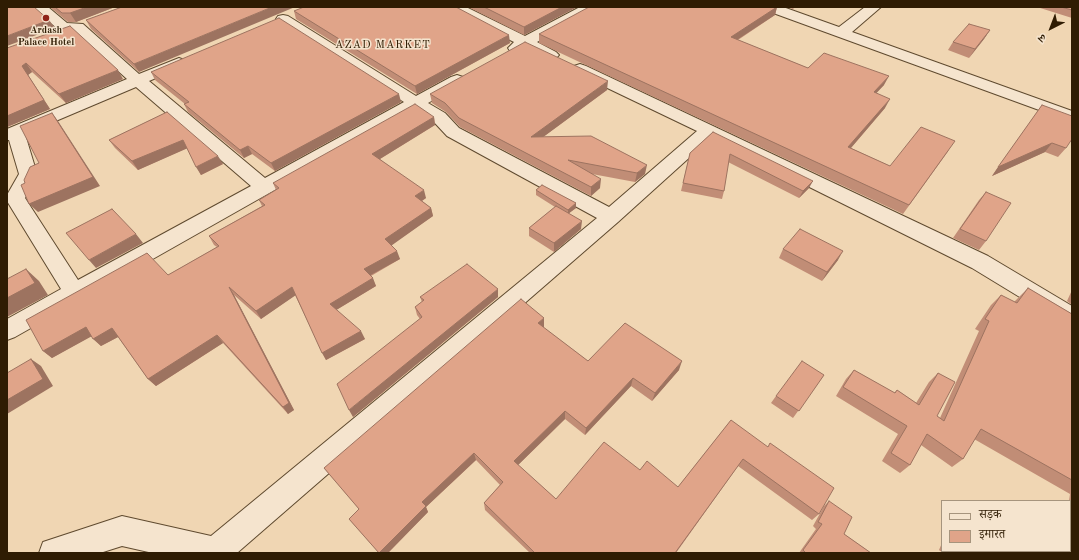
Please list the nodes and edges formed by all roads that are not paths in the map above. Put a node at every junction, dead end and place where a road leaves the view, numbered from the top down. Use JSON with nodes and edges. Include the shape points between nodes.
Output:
{"nodes":[{"id":1,"x":39,"y":7,"type":"edge"},
{"id":2,"x":455,"y":7,"type":"edge"},
{"id":3,"x":590,"y":7,"type":"edge"},
{"id":4,"x":770,"y":7,"type":"edge"},
{"id":5,"x":874,"y":7,"type":"edge"},
{"id":6,"x":85,"y":24,"type":"junction"},
{"id":7,"x":269,"y":25,"type":"edge"},
{"id":8,"x":841,"y":33,"type":"junction"},
{"id":9,"x":50,"y":37,"type":"edge"},
{"id":10,"x":524,"y":43,"type":"junction"},
{"id":11,"x":196,"y":55,"type":"edge"},
{"id":12,"x":497,"y":58,"type":"edge"},
{"id":13,"x":470,"y":72,"type":"edge"},
{"id":14,"x":137,"y":80,"type":"junction"},
{"id":15,"x":416,"y":102,"type":"junction"},
{"id":16,"x":1072,"y":117,"type":"edge"},
{"id":17,"x":709,"y":130,"type":"junction"},
{"id":18,"x":11,"y":133,"type":"edge"},
{"id":19,"x":264,"y":187,"type":"junction"},
{"id":20,"x":611,"y":217,"type":"junction"},
{"id":21,"x":74,"y":292,"type":"junction"},
{"id":22,"x":1072,"y":317,"type":"edge"},
{"id":23,"x":7,"y":330,"type":"edge"},
{"id":24,"x":217,"y":552,"type":"edge"},
{"id":25,"x":54,"y":553,"type":"edge"}],
"edges":[{"from":1,"to":6,"type":"street","via":[[64,28]]},
{"from":2,"to":10,"type":"street"},
{"from":3,"to":10,"type":"street"},
{"from":4,"to":8,"type":"street"},
{"from":5,"to":8,"type":"street"},
{"from":6,"to":9,"type":"street"},
{"from":6,"to":14,"type":"street"},
{"from":7,"to":15,"type":"street","via":[[290,16]]},
{"from":8,"to":16,"type":"street"},
{"from":10,"to":12,"type":"street"},
{"from":10,"to":17,"type":"street"},
{"from":11,"to":14,"type":"street"},
{"from":13,"to":15,"type":"street"},
{"from":14,"to":18,"type":"street"},
{"from":14,"to":19,"type":"street"},
{"from":15,"to":19,"type":"street"},
{"from":15,"to":20,"type":"street","via":[[439,117],[453,132]]},
{"from":17,"to":20,"type":"street"},
{"from":17,"to":22,"type":"street","via":[[980,262]]},
{"from":18,"to":21,"type":"street","via":[[28,174],[16,198]]},
{"from":19,"to":21,"type":"street"},
{"from":20,"to":24,"type":"street"},
{"from":21,"to":23,"type":"street"},
{"from":24,"to":25,"type":"street","via":[[122,531]]}]}
